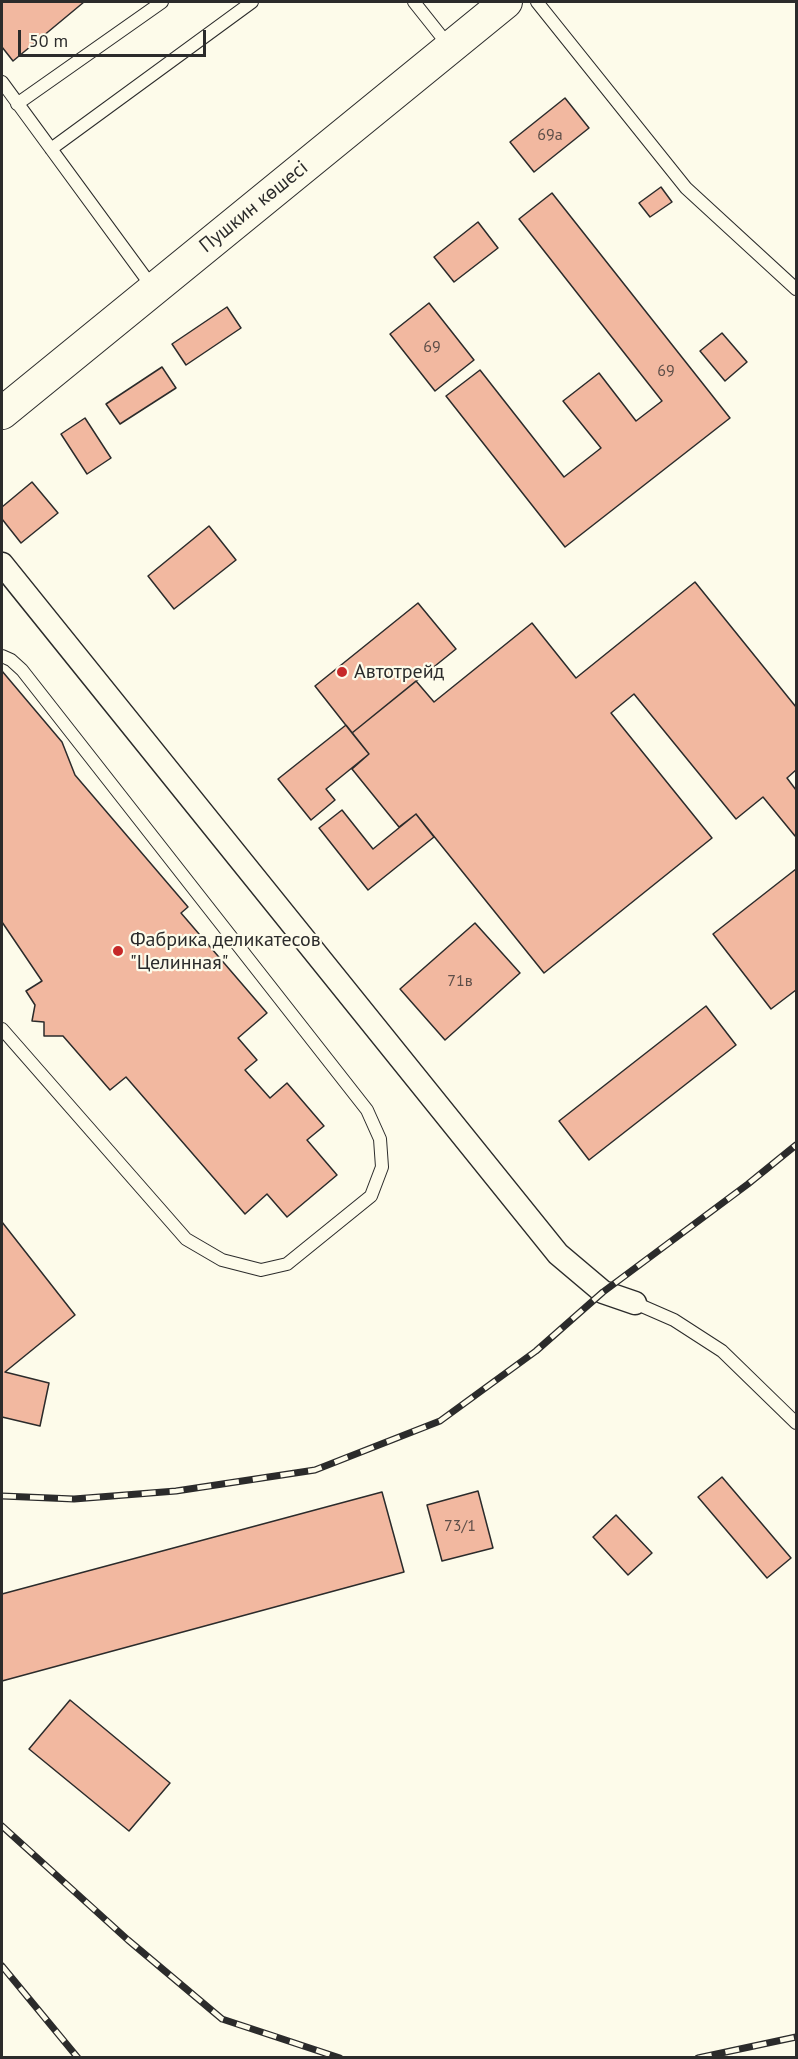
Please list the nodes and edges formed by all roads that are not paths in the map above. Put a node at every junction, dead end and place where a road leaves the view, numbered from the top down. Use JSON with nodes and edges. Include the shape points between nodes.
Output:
{"nodes":[{"id":1,"x":162,"y":2,"type":"edge"},
{"id":2,"x":252,"y":2,"type":"edge"},
{"id":3,"x":414,"y":2,"type":"edge"},
{"id":4,"x":506,"y":2,"type":"edge"},
{"id":5,"x":537,"y":2,"type":"edge"},
{"id":6,"x":450,"y":47,"type":"junction"},
{"id":7,"x":2,"y":82,"type":"edge"},
{"id":8,"x":17,"y":104,"type":"junction"},
{"id":9,"x":51,"y":149,"type":"junction"},
{"id":10,"x":154,"y":289,"type":"junction"},
{"id":11,"x":796,"y":289,"type":"edge"},
{"id":12,"x":2,"y":413,"type":"edge"},
{"id":13,"x":2,"y":564,"type":"edge"},
{"id":14,"x":2,"y":656,"type":"edge"},
{"id":15,"x":2,"y":1029,"type":"edge"},
{"id":16,"x":635,"y":1304,"type":"joint"},
{"id":17,"x":796,"y":1423,"type":"edge"}],
"edges":[{"from":1,"to":8,"type":"lane"},
{"from":2,"to":9,"type":"lane"},
{"from":3,"to":6,"type":"lane"},
{"from":4,"to":6,"type":"main road","name":"Пушкин көшесі"},
{"from":5,"to":11,"type":"lane","via":[[686,188]]},
{"from":6,"to":10,"type":"main road","name":"Пушкин көшесі"},
{"from":7,"to":8,"type":"lane"},
{"from":8,"to":9,"type":"lane"},
{"from":9,"to":10,"type":"lane"},
{"from":10,"to":12,"type":"main road","name":"Пушкин көшесі"},
{"from":13,"to":16,"type":"street","via":[[558,1254],[603,1292]]},
{"from":14,"to":15,"type":"lane","via":[[22,670],[367,1110],[380,1139],[382,1167],[371,1196],[287,1264],[261,1270],[222,1260],[186,1239]]},
{"from":16,"to":17,"type":"lane","via":[[674,1320],[722,1351]]}]}
